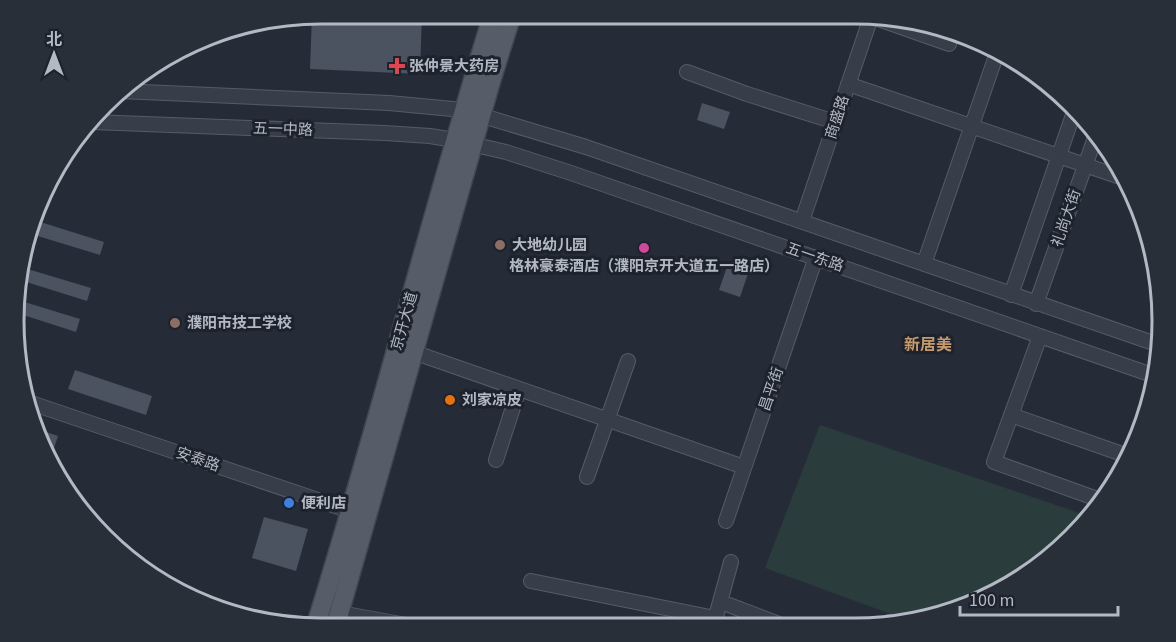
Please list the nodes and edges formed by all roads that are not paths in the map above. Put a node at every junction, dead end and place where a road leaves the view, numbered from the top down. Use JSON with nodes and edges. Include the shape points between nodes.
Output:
{"nodes":[{"id":1,"x":490,"y":24,"type":"edge"},
{"id":2,"x":509,"y":24,"type":"edge"},
{"id":3,"x":866,"y":25,"type":"edge"},
{"id":4,"x":908,"y":29,"type":"edge"},
{"id":5,"x":949,"y":44,"type":"dead end"},
{"id":6,"x":995,"y":59,"type":"edge"},
{"id":7,"x":687,"y":72,"type":"dead end"},
{"id":8,"x":848,"y":84,"type":"junction"},
{"id":9,"x":131,"y":92,"type":"edge"},
{"id":10,"x":463,"y":110,"type":"junction"},
{"id":11,"x":482,"y":115,"type":"junction"},
{"id":12,"x":1072,"y":118,"type":"edge"},
{"id":13,"x":103,"y":119,"type":"edge"},
{"id":14,"x":835,"y":122,"type":"junction"},
{"id":15,"x":972,"y":126,"type":"junction"},
{"id":16,"x":454,"y":140,"type":"junction"},
{"id":17,"x":1093,"y":143,"type":"edge"},
{"id":18,"x":473,"y":144,"type":"junction"},
{"id":19,"x":1059,"y":156,"type":"junction"},
{"id":20,"x":1085,"y":165,"type":"junction"},
{"id":21,"x":1113,"y":175,"type":"edge"},
{"id":22,"x":802,"y":221,"type":"junction"},
{"id":23,"x":816,"y":257,"type":"junction"},
{"id":24,"x":924,"y":264,"type":"junction"},
{"id":25,"x":1011,"y":295,"type":"junction"},
{"id":26,"x":1036,"y":304,"type":"junction"},
{"id":27,"x":1040,"y":336,"type":"junction"},
{"id":28,"x":1151,"y":342,"type":"edge"},
{"id":29,"x":413,"y":352,"type":"junction"},
{"id":30,"x":628,"y":361,"type":"dead end"},
{"id":31,"x":1147,"y":373,"type":"edge"},
{"id":32,"x":519,"y":389,"type":"junction"},
{"id":33,"x":36,"y":405,"type":"edge"},
{"id":34,"x":1011,"y":416,"type":"junction"},
{"id":35,"x":608,"y":420,"type":"junction"},
{"id":36,"x":1120,"y":453,"type":"edge"},
{"id":37,"x":495,"y":460,"type":"dead end"},
{"id":38,"x":744,"y":468,"type":"junction"},
{"id":39,"x":587,"y":477,"type":"dead end"},
{"id":40,"x":1094,"y":498,"type":"edge"},
{"id":41,"x":358,"y":513,"type":"junction"},
{"id":42,"x":726,"y":521,"type":"dead end"},
{"id":43,"x":731,"y":562,"type":"dead end"},
{"id":44,"x":531,"y":581,"type":"dead end"},
{"id":45,"x":729,"y":605,"type":"dead end"},
{"id":46,"x":319,"y":618,"type":"edge"},
{"id":47,"x":338,"y":618,"type":"edge"},
{"id":48,"x":696,"y":618,"type":"edge"},
{"id":49,"x":715,"y":618,"type":"edge"},
{"id":50,"x":763,"y":618,"type":"edge"}],
"edges":[{"from":1,"to":10,"type":"main road","name":"京开大道"},
{"from":2,"to":11,"type":"main road","name":"京开大道"},
{"from":3,"to":8,"type":"street","name":"商盛路"},
{"from":4,"to":5,"type":"street"},
{"from":6,"to":15,"type":"street"},
{"from":7,"to":14,"type":"street"},
{"from":8,"to":14,"type":"street","name":"商盛路"},
{"from":8,"to":15,"type":"street"},
{"from":9,"to":10,"type":"street","name":"五一中路","via":[[388,103]]},
{"from":10,"to":11,"type":"street","name":"五一中路"},
{"from":10,"to":16,"type":"main road","name":"京开大道"},
{"from":11,"to":18,"type":"main road","name":"京开大道"},
{"from":11,"to":22,"type":"street","name":"五一东路"},
{"from":12,"to":19,"type":"street"},
{"from":13,"to":16,"type":"street","name":"五一中路"},
{"from":14,"to":22,"type":"street","name":"商盛路"},
{"from":15,"to":19,"type":"street"},
{"from":15,"to":24,"type":"street"},
{"from":16,"to":18,"type":"street","name":"五一中路"},
{"from":16,"to":41,"type":"main road","name":"京开大道"},
{"from":17,"to":20,"type":"street","name":"礼尚大街"},
{"from":18,"to":23,"type":"street","name":"五一东路","via":[[571,172]]},
{"from":18,"to":29,"type":"main road","name":"京开大道"},
{"from":19,"to":20,"type":"street"},
{"from":19,"to":25,"type":"street"},
{"from":20,"to":21,"type":"street"},
{"from":20,"to":26,"type":"street","name":"礼尚大街"},
{"from":22,"to":24,"type":"street","name":"五一东路"},
{"from":23,"to":27,"type":"street","name":"五一东路"},
{"from":23,"to":38,"type":"street","name":"昌平街"},
{"from":24,"to":25,"type":"street","name":"五一东路"},
{"from":25,"to":26,"type":"street","name":"五一东路"},
{"from":26,"to":28,"type":"street","name":"五一东路"},
{"from":27,"to":31,"type":"street","name":"五一东路"},
{"from":27,"to":34,"type":"street"},
{"from":29,"to":32,"type":"street"},
{"from":29,"to":41,"type":"main road","name":"京开大道"},
{"from":30,"to":35,"type":"street"},
{"from":32,"to":35,"type":"street"},
{"from":32,"to":37,"type":"street"},
{"from":33,"to":41,"type":"street","name":"安泰路"},
{"from":34,"to":36,"type":"street"},
{"from":34,"to":40,"type":"street","via":[[994,462]]},
{"from":35,"to":38,"type":"street"},
{"from":35,"to":39,"type":"street"},
{"from":38,"to":42,"type":"street","name":"昌平街"},
{"from":41,"to":46,"type":"main road","name":"京开大道"},
{"from":41,"to":47,"type":"main road","name":"京开大道"},
{"from":43,"to":49,"type":"street"},
{"from":44,"to":48,"type":"street"},
{"from":45,"to":50,"type":"street"}]}
